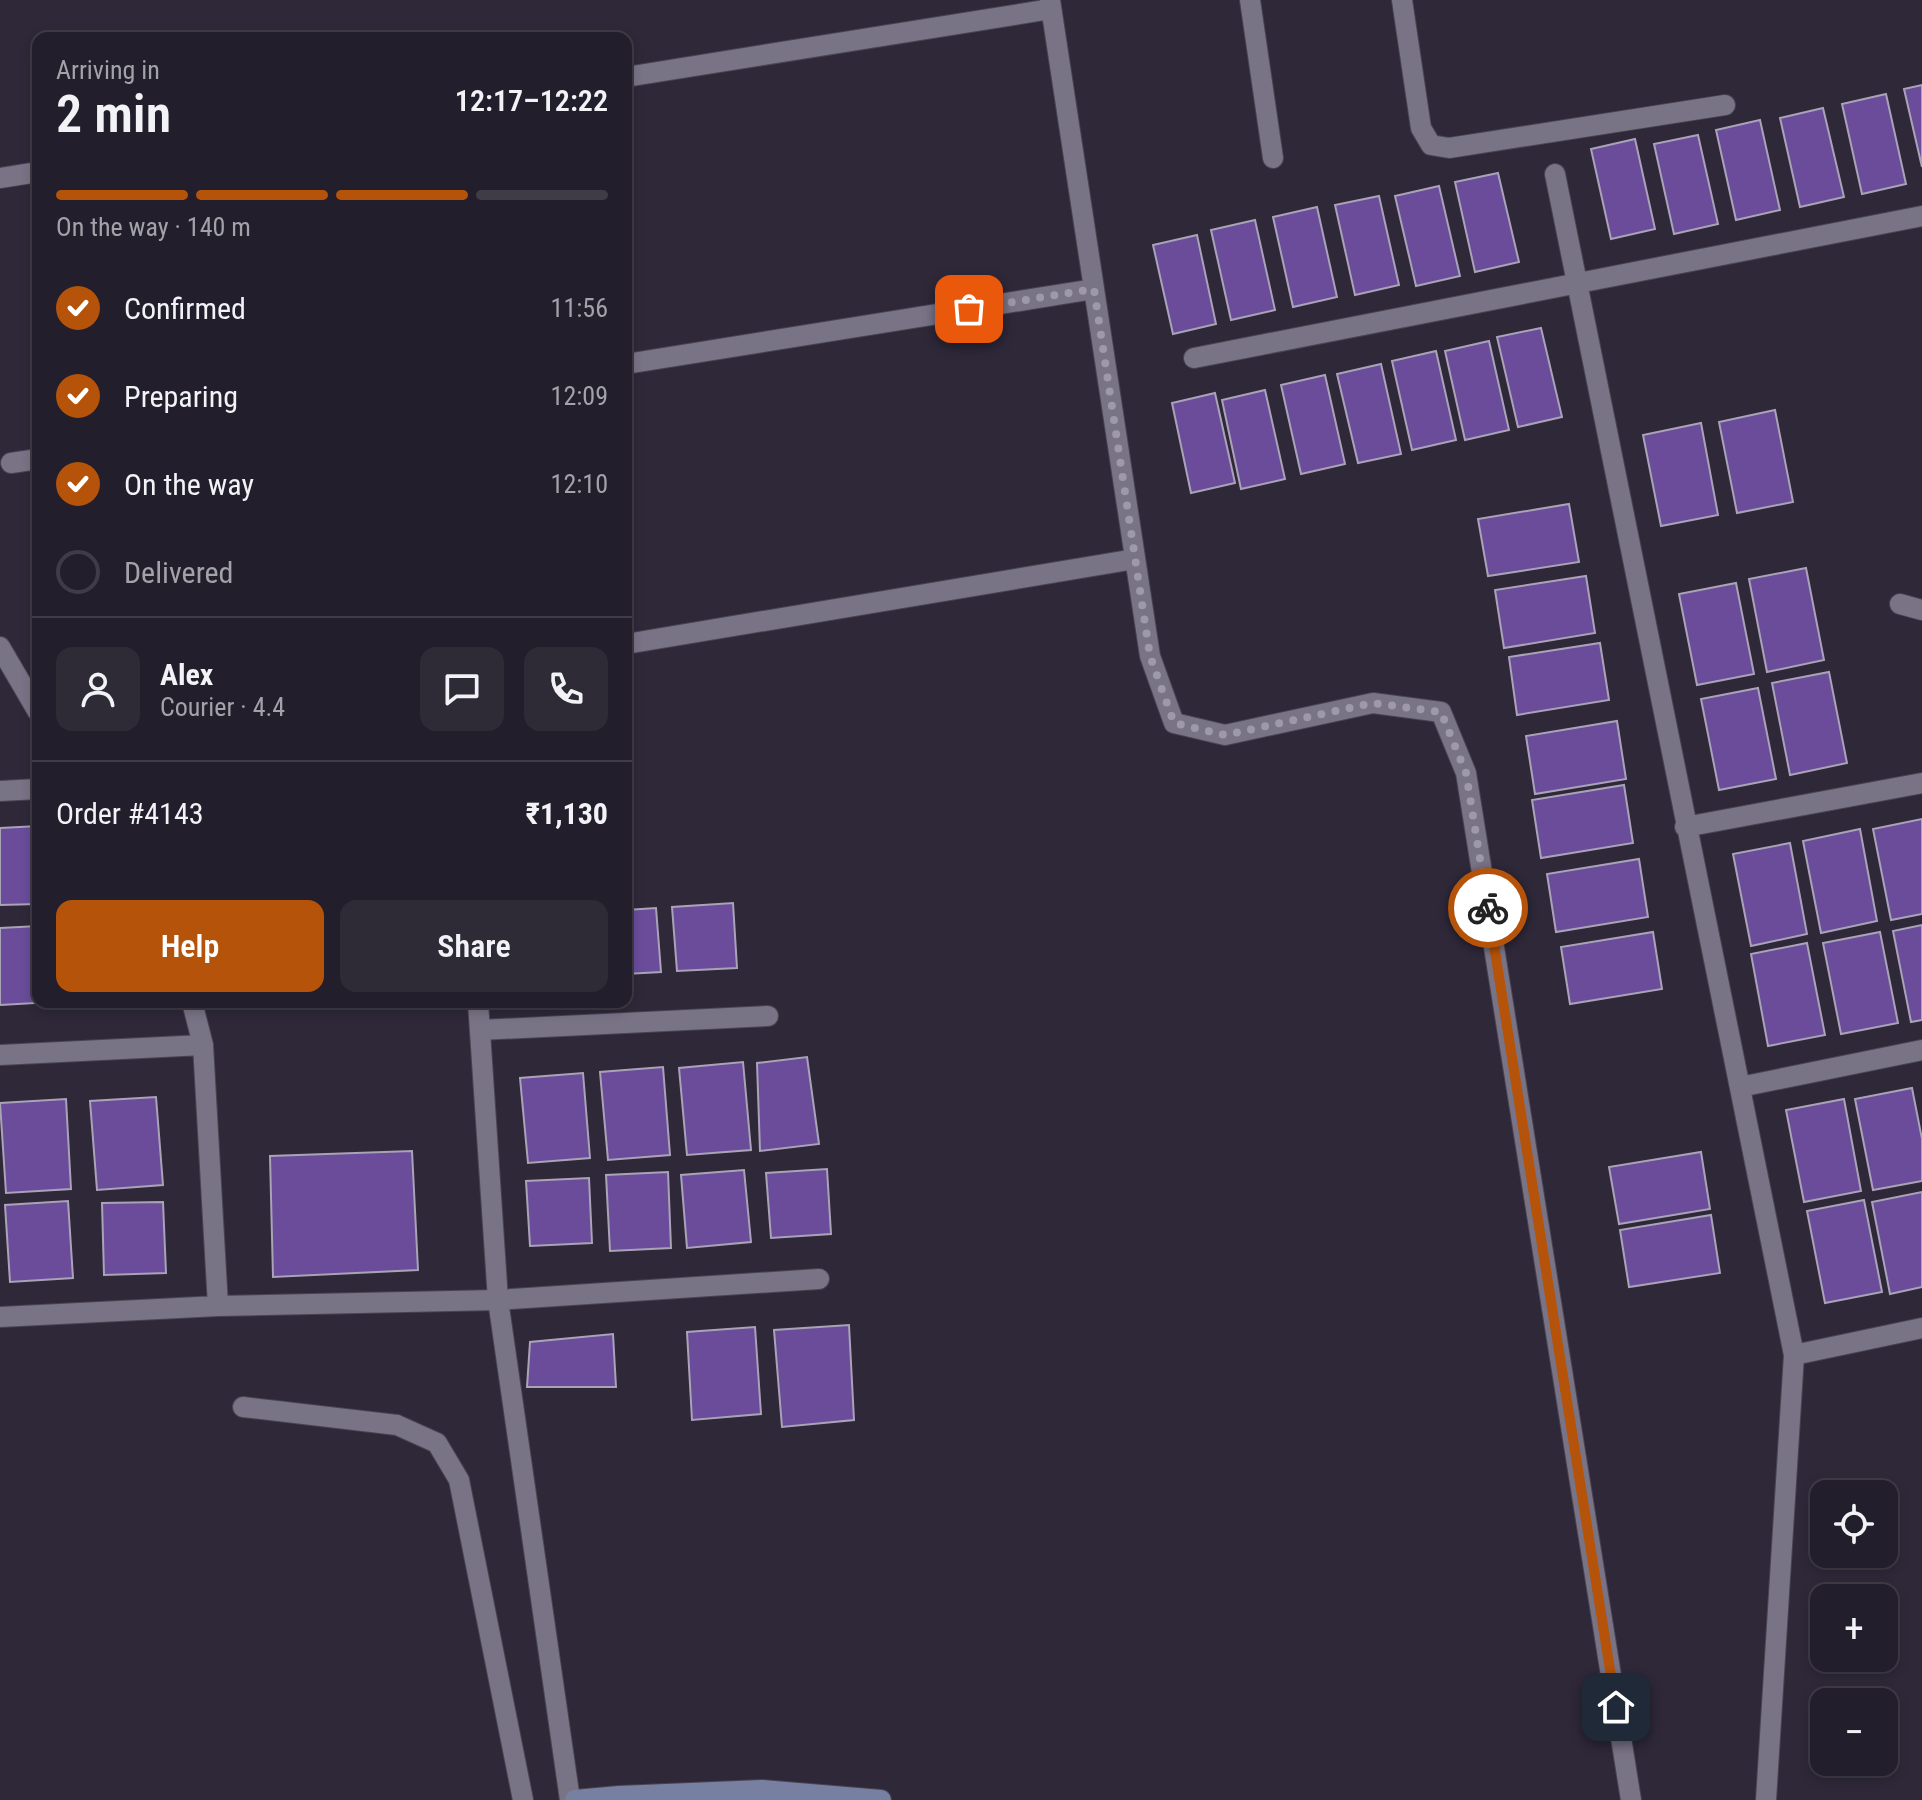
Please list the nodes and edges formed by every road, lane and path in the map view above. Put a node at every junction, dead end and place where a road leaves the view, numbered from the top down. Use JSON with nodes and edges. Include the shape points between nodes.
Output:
{"nodes":[{"id":1,"x":1250,"y":0,"type":"edge"},
{"id":2,"x":1402,"y":0,"type":"edge"},
{"id":3,"x":1050,"y":4,"type":"edge"},
{"id":4,"x":632,"y":76,"type":"edge"},
{"id":5,"x":1725,"y":105,"type":"dead end"},
{"id":6,"x":1273,"y":158,"type":"dead end"},
{"id":7,"x":32,"y":173,"type":"edge"},
{"id":8,"x":1555,"y":174,"type":"dead end"},
{"id":9,"x":0,"y":178,"type":"edge"},
{"id":10,"x":1922,"y":216,"type":"edge"},
{"id":11,"x":1578,"y":283,"type":"junction"},
{"id":12,"x":1094,"y":289,"type":"junction"},
{"id":13,"x":1194,"y":358,"type":"dead end"},
{"id":14,"x":632,"y":363,"type":"edge"},
{"id":15,"x":32,"y":460,"type":"edge"},
{"id":16,"x":11,"y":463,"type":"dead end"},
{"id":17,"x":1135,"y":559,"type":"junction"},
{"id":18,"x":1900,"y":604,"type":"dead end"},
{"id":19,"x":1922,"y":610,"type":"edge"},
{"id":20,"x":632,"y":643,"type":"edge"},
{"id":21,"x":0,"y":647,"type":"edge"},
{"id":22,"x":32,"y":702,"type":"edge"},
{"id":23,"x":1922,"y":783,"type":"edge"},
{"id":24,"x":32,"y":789,"type":"edge"},
{"id":25,"x":0,"y":791,"type":"edge"},
{"id":26,"x":1685,"y":827,"type":"junction"},
{"id":27,"x":194,"y":1008,"type":"edge"},
{"id":28,"x":478,"y":1008,"type":"edge"},
{"id":29,"x":768,"y":1016,"type":"dead end"},
{"id":30,"x":480,"y":1030,"type":"junction"},
{"id":31,"x":203,"y":1045,"type":"junction"},
{"id":32,"x":1922,"y":1050,"type":"edge"},
{"id":33,"x":0,"y":1055,"type":"edge"},
{"id":34,"x":1740,"y":1087,"type":"junction"},
{"id":35,"x":819,"y":1279,"type":"dead end"},
{"id":36,"x":498,"y":1300,"type":"junction"},
{"id":37,"x":218,"y":1306,"type":"junction"},
{"id":38,"x":0,"y":1317,"type":"edge"},
{"id":39,"x":1922,"y":1328,"type":"edge"},
{"id":40,"x":1794,"y":1355,"type":"junction"},
{"id":41,"x":243,"y":1407,"type":"dead end"},
{"id":42,"x":619,"y":1798,"type":"edge"},
{"id":43,"x":523,"y":1800,"type":"edge"},
{"id":44,"x":573,"y":1800,"type":"edge"},
{"id":45,"x":881,"y":1800,"type":"edge"},
{"id":46,"x":1631,"y":1800,"type":"edge"},
{"id":47,"x":1766,"y":1800,"type":"edge"}],
"edges":[{"from":1,"to":6,"type":"street"},
{"from":2,"to":5,"type":"street","via":[[1421,128],[1431,145],[1449,148]]},
{"from":3,"to":4,"type":"street"},
{"from":3,"to":12,"type":"street"},
{"from":7,"to":9,"type":"street"},
{"from":8,"to":11,"type":"street"},
{"from":10,"to":11,"type":"street"},
{"from":11,"to":13,"type":"street"},
{"from":11,"to":26,"type":"street"},
{"from":12,"to":14,"type":"street"},
{"from":12,"to":17,"type":"street"},
{"from":15,"to":16,"type":"street"},
{"from":17,"to":20,"type":"street"},
{"from":17,"to":46,"type":"street","via":[[1150,656],[1174,723],[1225,735],[1373,703],[1441,712],[1466,773]]},
{"from":18,"to":19,"type":"street"},
{"from":21,"to":22,"type":"street"},
{"from":23,"to":26,"type":"street"},
{"from":24,"to":25,"type":"street"},
{"from":26,"to":34,"type":"street"},
{"from":27,"to":31,"type":"street"},
{"from":28,"to":30,"type":"street"},
{"from":29,"to":30,"type":"street"},
{"from":30,"to":36,"type":"street"},
{"from":31,"to":33,"type":"street"},
{"from":31,"to":37,"type":"street"},
{"from":32,"to":34,"type":"street"},
{"from":34,"to":40,"type":"street"},
{"from":35,"to":36,"type":"street"},
{"from":36,"to":37,"type":"street"},
{"from":36,"to":44,"type":"street"},
{"from":37,"to":38,"type":"street"},
{"from":39,"to":40,"type":"street"},
{"from":40,"to":47,"type":"street"},
{"from":41,"to":43,"type":"street","via":[[397,1425],[437,1443],[459,1480]]},
{"from":42,"to":44,"type":"main road"},
{"from":42,"to":45,"type":"main road","via":[[762,1790]]}]}
